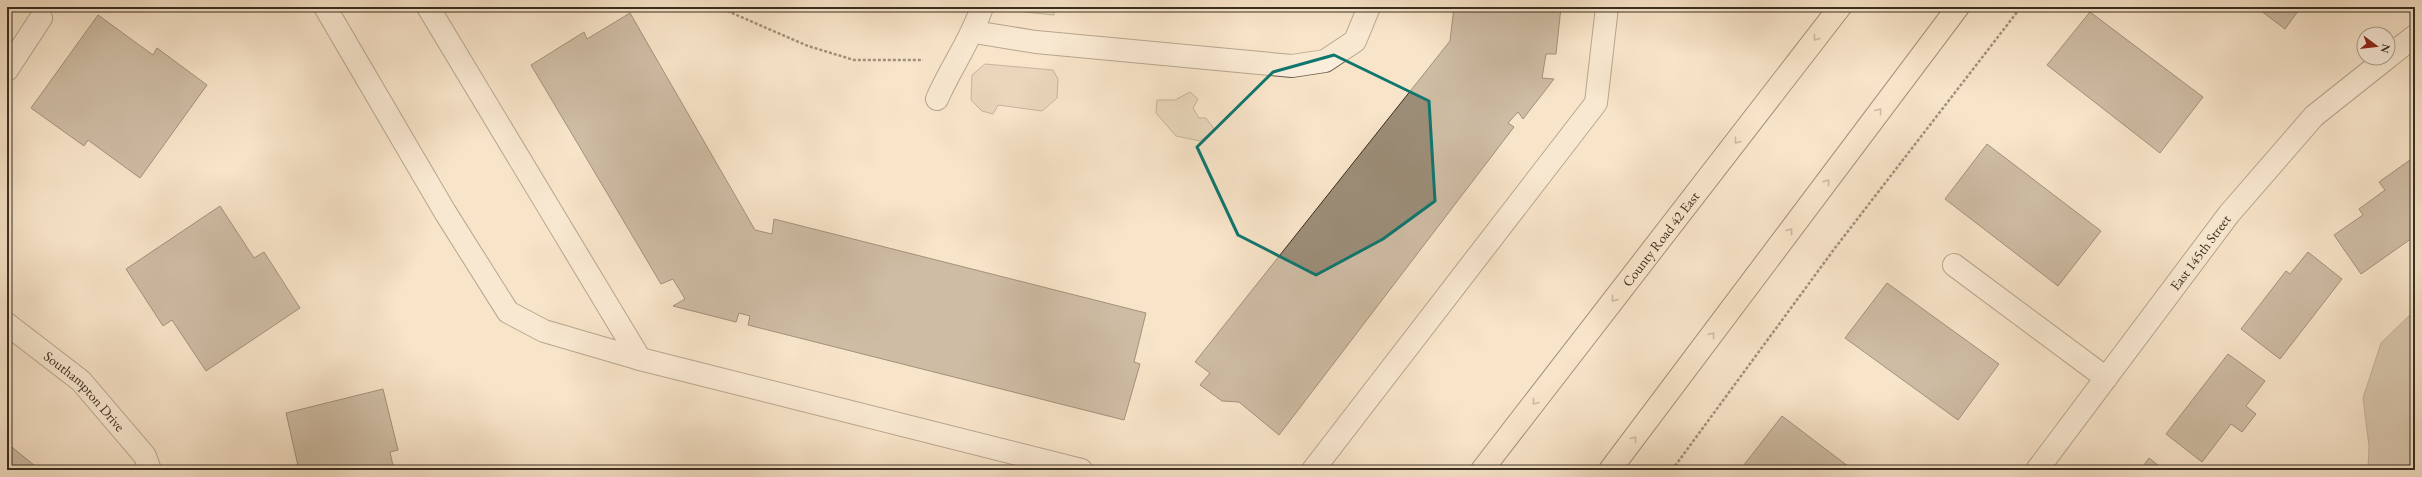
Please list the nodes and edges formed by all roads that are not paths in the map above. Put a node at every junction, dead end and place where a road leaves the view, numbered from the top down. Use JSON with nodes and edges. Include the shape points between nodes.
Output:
{"nodes":[{"id":1,"x":325,"y":7,"type":"edge"},
{"id":2,"x":428,"y":7,"type":"edge"},
{"id":3,"x":982,"y":7,"type":"edge"},
{"id":4,"x":1369,"y":7,"type":"edge"},
{"id":5,"x":1607,"y":7,"type":"edge"},
{"id":6,"x":1840,"y":7,"type":"edge"},
{"id":7,"x":1958,"y":7,"type":"edge"},
{"id":8,"x":41,"y":18,"type":"dead end"},
{"id":9,"x":974,"y":32,"type":"junction"},
{"id":10,"x":2415,"y":36,"type":"edge"},
{"id":11,"x":2396,"y":51,"type":"edge"},
{"id":12,"x":2377,"y":66,"type":"edge"},
{"id":13,"x":7,"y":70,"type":"edge"},
{"id":14,"x":938,"y":99,"type":"dead end"},
{"id":15,"x":1954,"y":265,"type":"dead end"},
{"id":16,"x":7,"y":324,"type":"edge"},
{"id":17,"x":640,"y":360,"type":"junction"},
{"id":18,"x":2106,"y":378,"type":"junction"},
{"id":19,"x":150,"y":470,"type":"edge"},
{"id":20,"x":1081,"y":470,"type":"edge"},
{"id":21,"x":1313,"y":470,"type":"edge"},
{"id":22,"x":1482,"y":470,"type":"edge"},
{"id":23,"x":1610,"y":470,"type":"edge"},
{"id":24,"x":2037,"y":470,"type":"edge"}],
"edges":[{"from":1,"to":17,"type":"street","via":[[445,212],[508,312],[544,331]]},
{"from":2,"to":17,"type":"street"},
{"from":3,"to":9,"type":"street"},
{"from":4,"to":9,"type":"street","via":[[1355,41],[1325,61],[1292,66],[1036,42]]},
{"from":5,"to":21,"type":"street","via":[[1596,103]]},
{"from":6,"to":22,"type":"highway","name":"County Road 42 East","one_way":true},
{"from":23,"to":7,"type":"highway","one_way":true},
{"from":8,"to":13,"type":"street"},
{"from":9,"to":14,"type":"street","via":[[957,59]]},
{"from":10,"to":11,"type":"street","name":"East 145th Street"},
{"from":12,"to":18,"type":"street","name":"East 145th Street","via":[[2314,116],[2229,214]]},
{"from":15,"to":18,"type":"street"},
{"from":16,"to":19,"type":"street","name":"Southampton Drive","via":[[81,381],[145,456]]},
{"from":17,"to":20,"type":"street"},
{"from":18,"to":24,"type":"street","name":"East 145th Street"}]}
